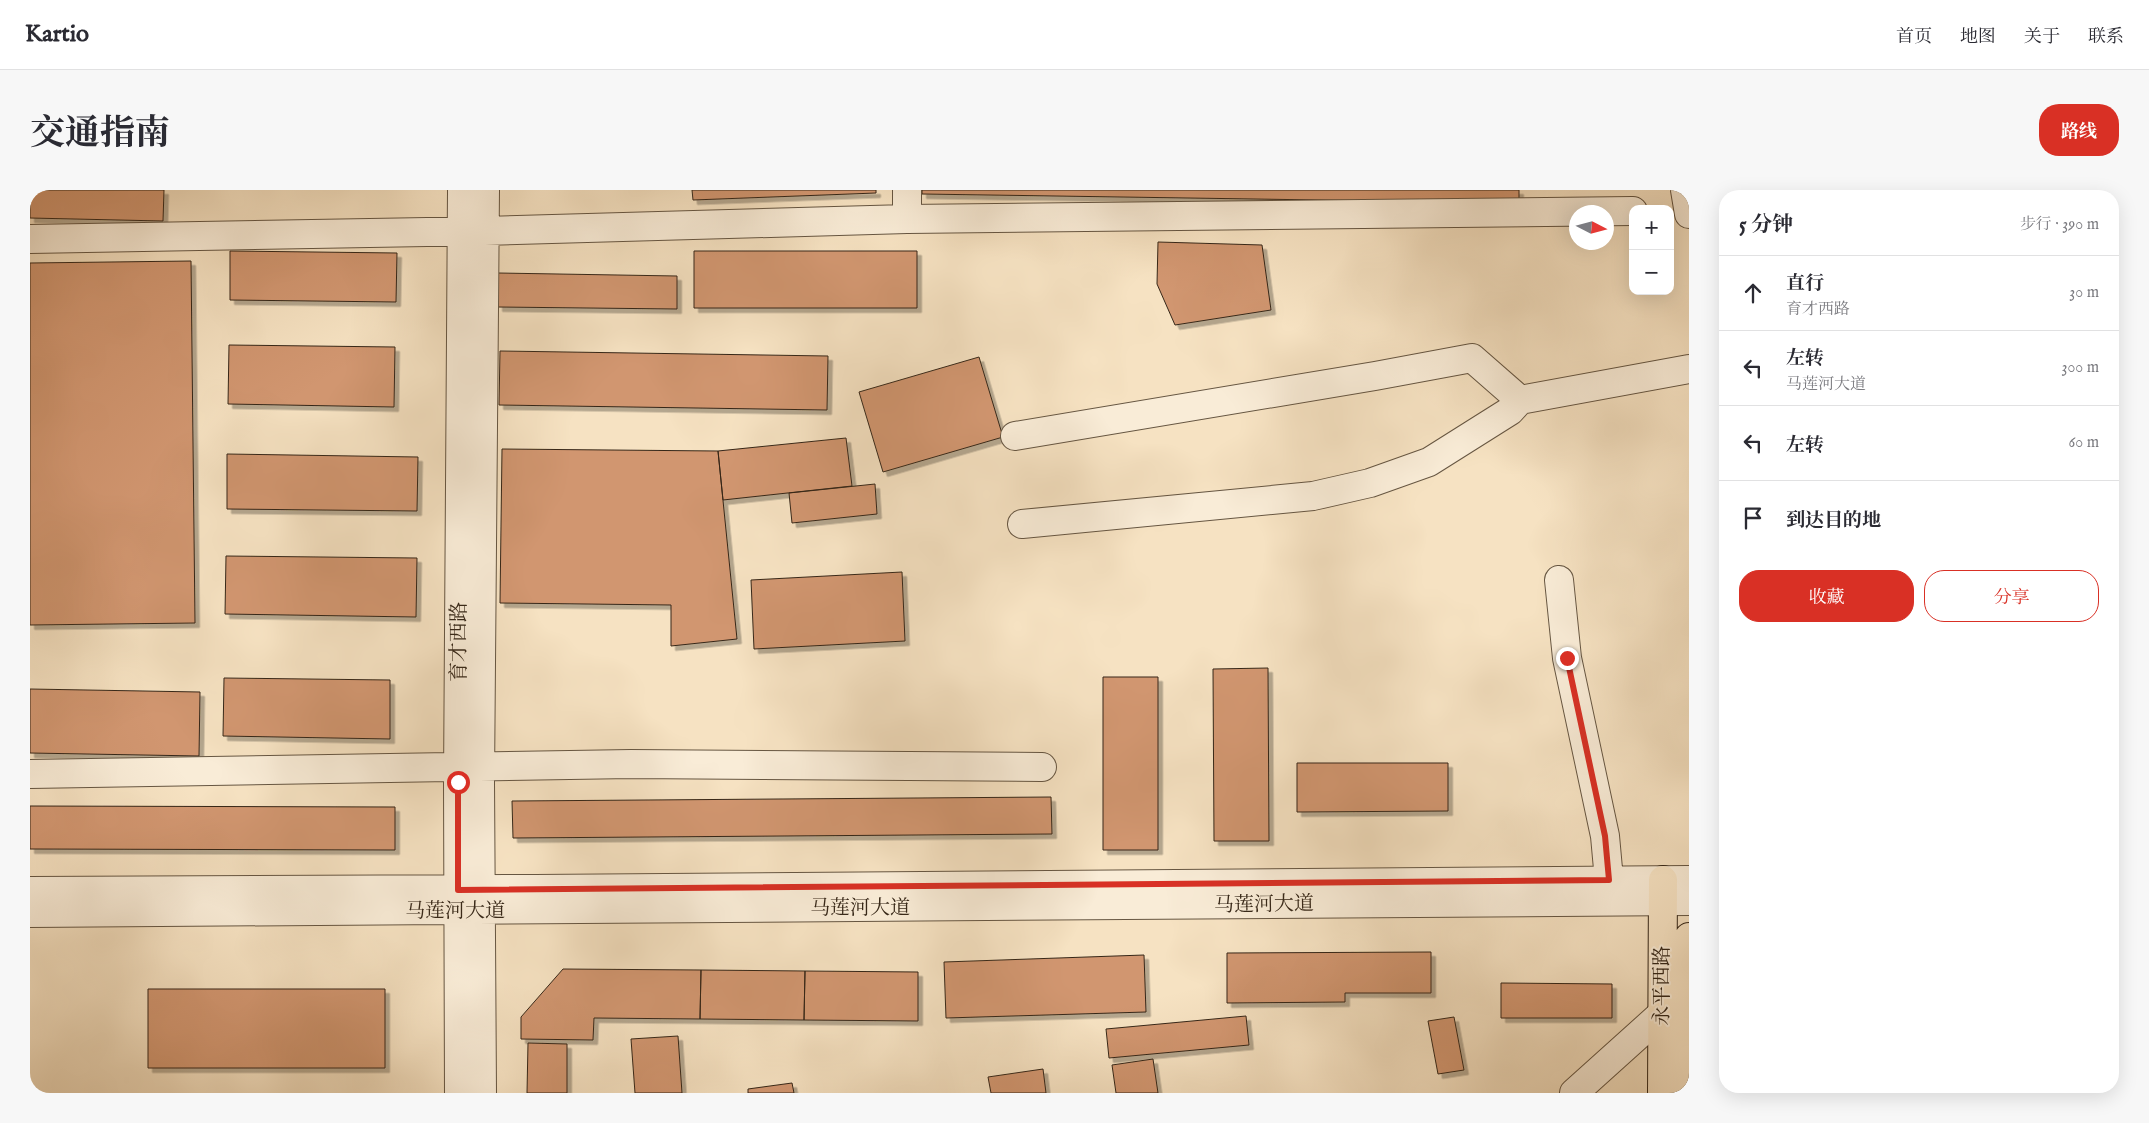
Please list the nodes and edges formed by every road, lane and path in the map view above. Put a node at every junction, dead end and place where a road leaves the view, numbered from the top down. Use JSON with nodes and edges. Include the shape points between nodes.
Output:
{"nodes":[{"id":1,"x":462,"y":190,"type":"edge"},
{"id":2,"x":485,"y":190,"type":"edge"},
{"id":3,"x":907,"y":190,"type":"edge"},
{"id":4,"x":1629,"y":211,"type":"edge"},
{"id":5,"x":907,"y":219,"type":"junction"},
{"id":6,"x":473,"y":232,"type":"junction"},
{"id":7,"x":30,"y":239,"type":"edge"},
{"id":8,"x":1689,"y":369,"type":"edge"},
{"id":9,"x":1520,"y":400,"type":"junction"},
{"id":10,"x":1015,"y":436,"type":"dead end"},
{"id":11,"x":1022,"y":524,"type":"dead end"},
{"id":12,"x":1559,"y":580,"type":"dead end"},
{"id":13,"x":469,"y":766,"type":"junction"},
{"id":14,"x":1042,"y":767,"type":"dead end"},
{"id":15,"x":30,"y":774,"type":"edge"},
{"id":16,"x":1609,"y":880,"type":"junction"},
{"id":17,"x":30,"y":891,"type":"edge"},
{"id":18,"x":1676,"y":891,"type":"edge"},
{"id":19,"x":469,"y":900,"type":"junction"},
{"id":20,"x":30,"y":913,"type":"edge"},
{"id":21,"x":1689,"y":937,"type":"edge"},
{"id":22,"x":1688,"y":990,"type":"edge"},
{"id":23,"x":1661,"y":1015,"type":"junction"},
{"id":24,"x":459,"y":1093,"type":"edge"},
{"id":25,"x":482,"y":1093,"type":"edge"},
{"id":26,"x":1574,"y":1093,"type":"edge"},
{"id":27,"x":1662,"y":1093,"type":"edge"},
{"id":28,"x":1688,"y":1093,"type":"edge"}],
"edges":[{"from":1,"to":6,"type":"street","name":"育才西路"},
{"from":2,"to":6,"type":"street","name":"育才西路"},
{"from":3,"to":5,"type":"street"},
{"from":4,"to":5,"type":"street"},
{"from":5,"to":6,"type":"street"},
{"from":6,"to":7,"type":"street"},
{"from":6,"to":13,"type":"street","name":"育才西路"},
{"from":8,"to":9,"type":"street"},
{"from":9,"to":10,"type":"street","via":[[1472,358]]},
{"from":9,"to":11,"type":"street","via":[[1510,411],[1430,462],[1370,483],[1313,496]]},
{"from":12,"to":16,"type":"street","via":[[1567,658],[1605,836]]},
{"from":13,"to":14,"type":"street"},
{"from":13,"to":15,"type":"street"},
{"from":13,"to":19,"type":"street","name":"育才西路"},
{"from":16,"to":18,"type":"street","name":"马莲河大道"},
{"from":16,"to":19,"type":"street","name":"马莲河大道"},
{"from":17,"to":19,"type":"street","name":"马莲河大道"},
{"from":18,"to":19,"type":"street","name":"马莲河大道"},
{"from":18,"to":23,"type":"main road","name":"永平西路"},
{"from":19,"to":20,"type":"street","name":"马莲河大道"},
{"from":19,"to":24,"type":"street","name":"育才西路"},
{"from":19,"to":25,"type":"street","name":"育才西路"},
{"from":21,"to":22,"type":"main road","name":"永平西路"},
{"from":22,"to":23,"type":"street"},
{"from":22,"to":28,"type":"main road","name":"永平西路"},
{"from":23,"to":26,"type":"street"},
{"from":23,"to":27,"type":"main road","name":"永平西路"}]}
